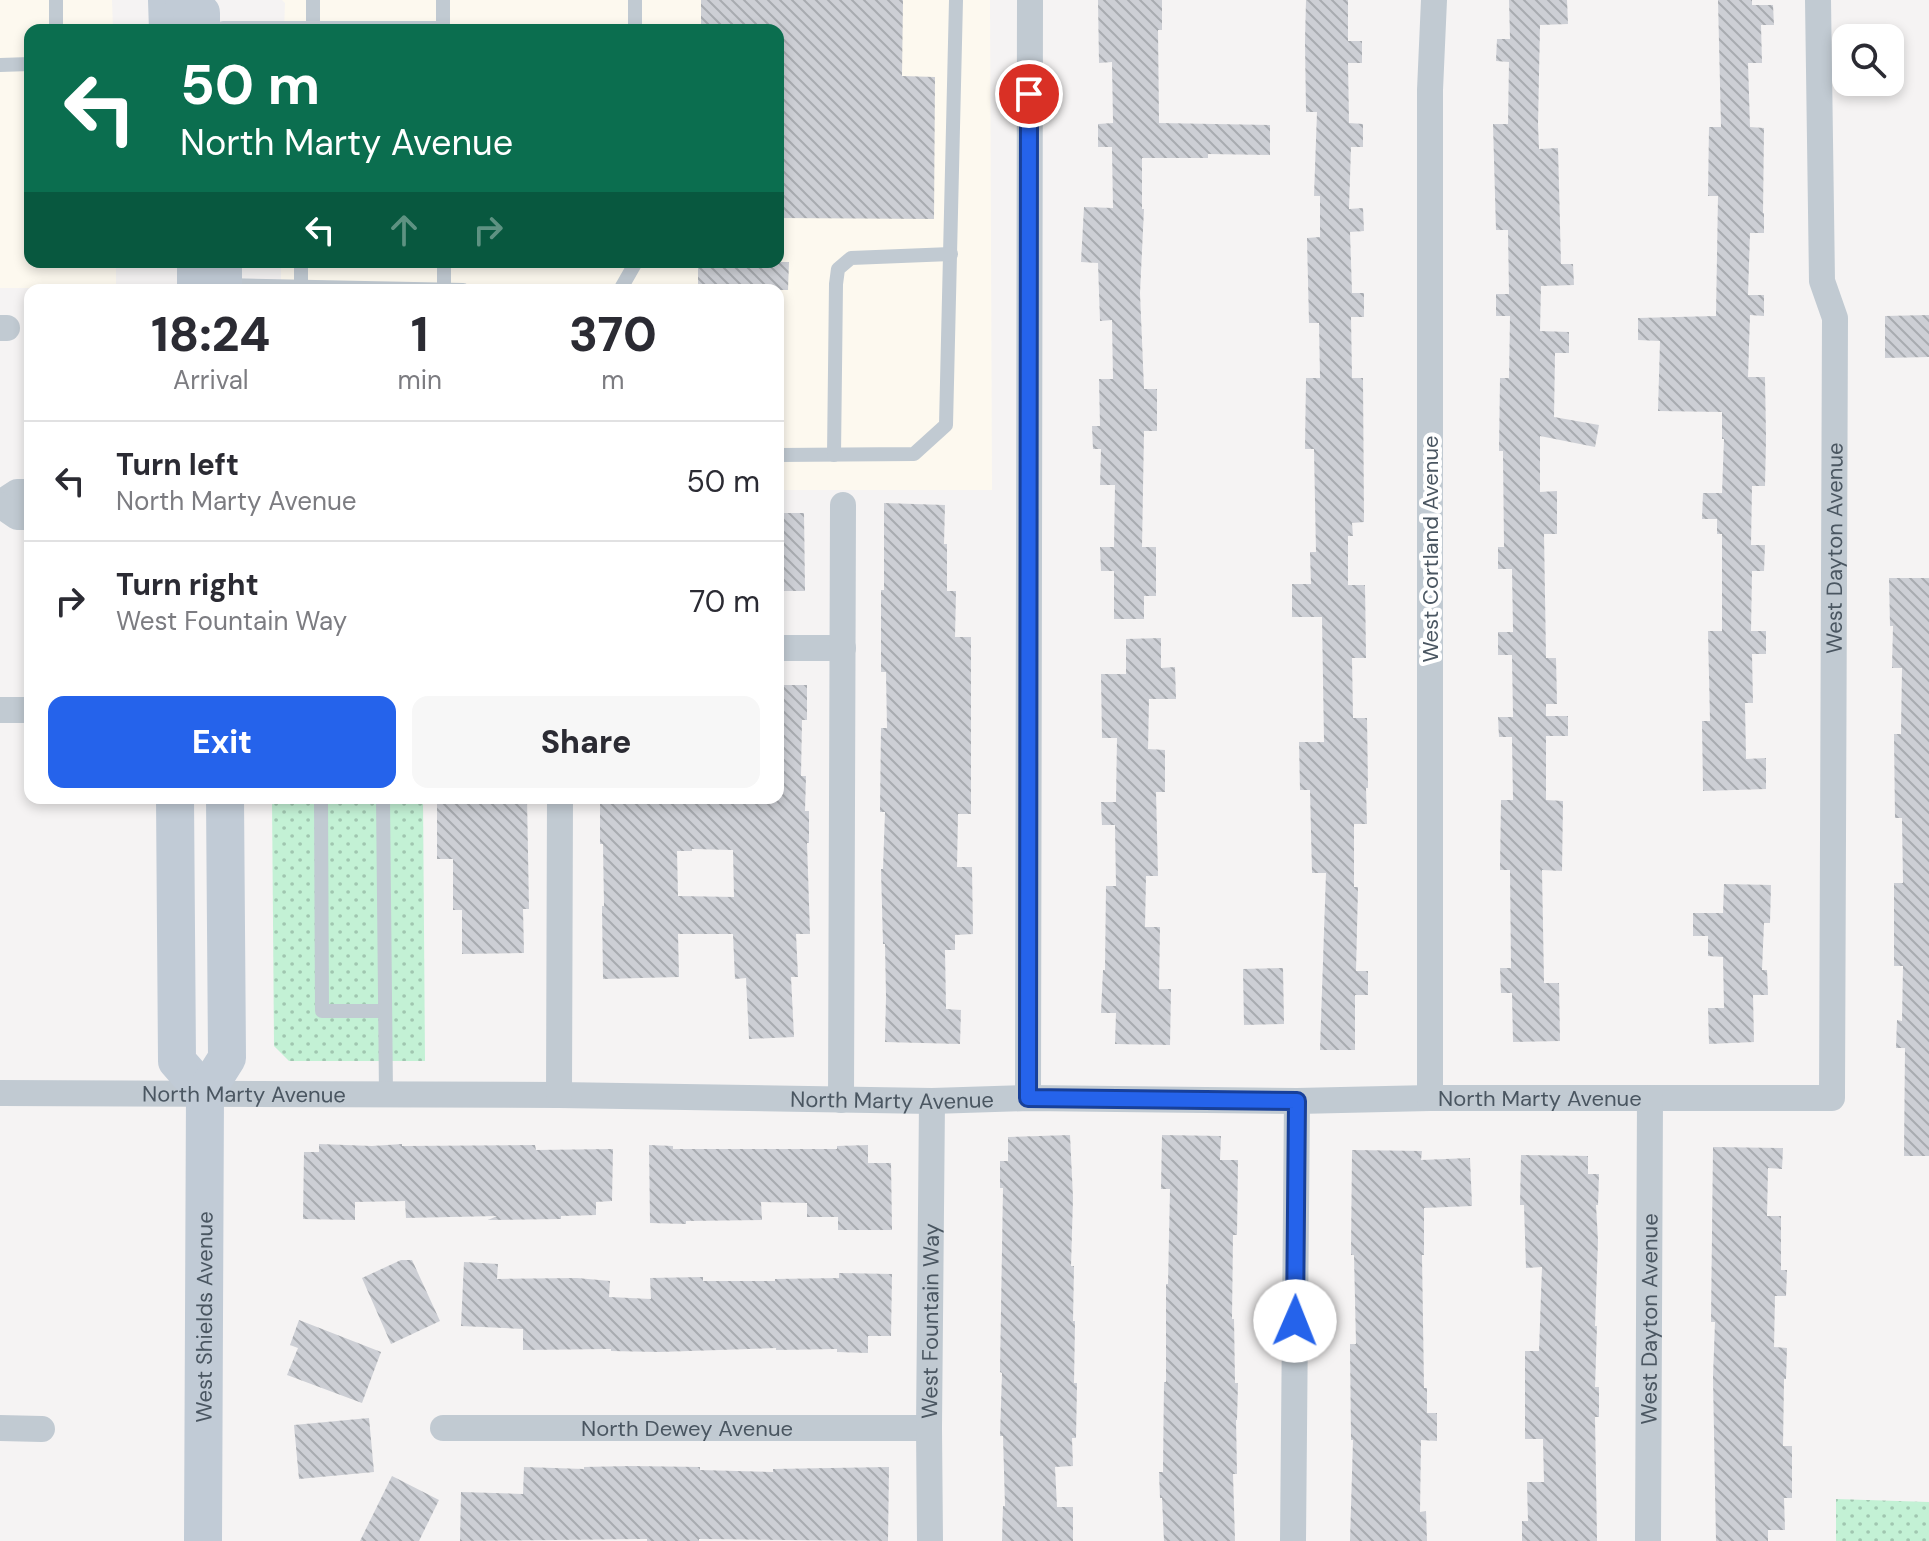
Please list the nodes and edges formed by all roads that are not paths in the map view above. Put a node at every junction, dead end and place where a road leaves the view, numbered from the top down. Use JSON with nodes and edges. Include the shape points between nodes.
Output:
{"nodes":[{"id":1,"x":56,"y":0,"type":"edge"},
{"id":2,"x":167,"y":0,"type":"edge"},
{"id":3,"x":184,"y":0,"type":"edge"},
{"id":4,"x":313,"y":0,"type":"edge"},
{"id":5,"x":443,"y":0,"type":"edge"},
{"id":6,"x":635,"y":0,"type":"edge"},
{"id":7,"x":956,"y":0,"type":"edge"},
{"id":8,"x":1030,"y":0,"type":"edge"},
{"id":9,"x":1434,"y":0,"type":"edge"},
{"id":10,"x":1818,"y":0,"type":"edge"},
{"id":11,"x":217,"y":22,"type":"edge"},
{"id":12,"x":56,"y":24,"type":"edge"},
{"id":13,"x":168,"y":24,"type":"edge"},
{"id":14,"x":244,"y":24,"type":"edge"},
{"id":15,"x":313,"y":24,"type":"edge"},
{"id":16,"x":443,"y":24,"type":"edge"},
{"id":17,"x":635,"y":24,"type":"edge"},
{"id":18,"x":24,"y":64,"type":"edge"},
{"id":19,"x":0,"y":65,"type":"edge"},
{"id":20,"x":951,"y":254,"type":"junction"},
{"id":21,"x":212,"y":278,"type":"edge"},
{"id":22,"x":279,"y":284,"type":"edge"},
{"id":23,"x":784,"y":455,"type":"edge"},
{"id":24,"x":834,"y":455,"type":"junction"},
{"id":25,"x":24,"y":492,"type":"edge"},
{"id":26,"x":0,"y":504,"type":"edge"},
{"id":27,"x":843,"y":505,"type":"dead end"},
{"id":28,"x":24,"y":517,"type":"edge"},
{"id":29,"x":784,"y":648,"type":"edge"},
{"id":30,"x":843,"y":648,"type":"junction"},
{"id":31,"x":0,"y":710,"type":"edge"},
{"id":32,"x":24,"y":710,"type":"edge"},
{"id":33,"x":175,"y":804,"type":"edge"},
{"id":34,"x":225,"y":804,"type":"edge"},
{"id":35,"x":321,"y":804,"type":"edge"},
{"id":36,"x":383,"y":804,"type":"edge"},
{"id":37,"x":560,"y":804,"type":"edge"},
{"id":38,"x":385,"y":1011,"type":"junction"},
{"id":39,"x":0,"y":1093,"type":"edge"},
{"id":40,"x":205,"y":1093,"type":"junction"},
{"id":41,"x":386,"y":1094,"type":"junction"},
{"id":42,"x":559,"y":1095,"type":"junction"},
{"id":43,"x":1028,"y":1098,"type":"junction"},
{"id":44,"x":1430,"y":1098,"type":"junction"},
{"id":45,"x":1650,"y":1098,"type":"junction"},
{"id":46,"x":1832,"y":1098,"type":"joint"},
{"id":47,"x":841,"y":1100,"type":"junction"},
{"id":48,"x":932,"y":1101,"type":"junction"},
{"id":49,"x":1297,"y":1101,"type":"junction"},
{"id":50,"x":0,"y":1428,"type":"edge"},
{"id":51,"x":443,"y":1428,"type":"dead end"},
{"id":52,"x":929,"y":1428,"type":"junction"},
{"id":53,"x":42,"y":1429,"type":"dead end"},
{"id":54,"x":203,"y":1541,"type":"edge"},
{"id":55,"x":930,"y":1541,"type":"edge"},
{"id":56,"x":1293,"y":1541,"type":"edge"},
{"id":57,"x":1648,"y":1541,"type":"edge"}],
"edges":[{"from":1,"to":12,"type":"lane"},
{"from":2,"to":13,"type":"street"},
{"from":3,"to":11,"type":"street"},
{"from":4,"to":15,"type":"lane"},
{"from":5,"to":16,"type":"lane"},
{"from":6,"to":17,"type":"lane"},
{"from":7,"to":20,"type":"lane"},
{"from":8,"to":43,"type":"street"},
{"from":9,"to":44,"type":"street","name":"West Cortland Avenue"},
{"from":10,"to":46,"type":"street","name":"West Dayton Avenue","via":[[1822,281],[1835,318]]},
{"from":11,"to":14,"type":"lane"},
{"from":18,"to":19,"type":"lane"},
{"from":20,"to":24,"type":"lane","via":[[946,425],[914,454]]},
{"from":20,"to":24,"type":"lane","via":[[851,258],[838,269]]},
{"from":21,"to":22,"type":"lane"},
{"from":23,"to":24,"type":"lane"},
{"from":25,"to":26,"type":"street"},
{"from":26,"to":28,"type":"street"},
{"from":27,"to":30,"type":"street"},
{"from":29,"to":30,"type":"street"},
{"from":30,"to":47,"type":"street"},
{"from":31,"to":32,"type":"street"},
{"from":33,"to":40,"type":"street","via":[[177,1061]]},
{"from":34,"to":40,"type":"street","via":[[227,1058]]},
{"from":35,"to":38,"type":"lane","via":[[322,1011]]},
{"from":36,"to":38,"type":"lane"},
{"from":37,"to":42,"type":"street"},
{"from":38,"to":41,"type":"lane"},
{"from":39,"to":40,"type":"street","name":"North Marty Avenue"},
{"from":40,"to":41,"type":"street","name":"North Marty Avenue"},
{"from":40,"to":54,"type":"street","name":"West Shields Avenue"},
{"from":41,"to":42,"type":"street","name":"North Marty Avenue"},
{"from":42,"to":47,"type":"street","name":"North Marty Avenue"},
{"from":43,"to":48,"type":"street","name":"North Marty Avenue"},
{"from":43,"to":49,"type":"street","name":"North Marty Avenue"},
{"from":44,"to":45,"type":"street","name":"North Marty Avenue"},
{"from":44,"to":49,"type":"street","name":"North Marty Avenue"},
{"from":45,"to":46,"type":"street","name":"North Marty Avenue"},
{"from":45,"to":57,"type":"street","name":"West Dayton Avenue"},
{"from":47,"to":48,"type":"street","name":"North Marty Avenue"},
{"from":48,"to":52,"type":"street","name":"West Fountain Way"},
{"from":49,"to":56,"type":"street"},
{"from":50,"to":53,"type":"street"},
{"from":51,"to":52,"type":"street","name":"North Dewey Avenue"},
{"from":52,"to":55,"type":"street","name":"West Fountain Way"}]}
